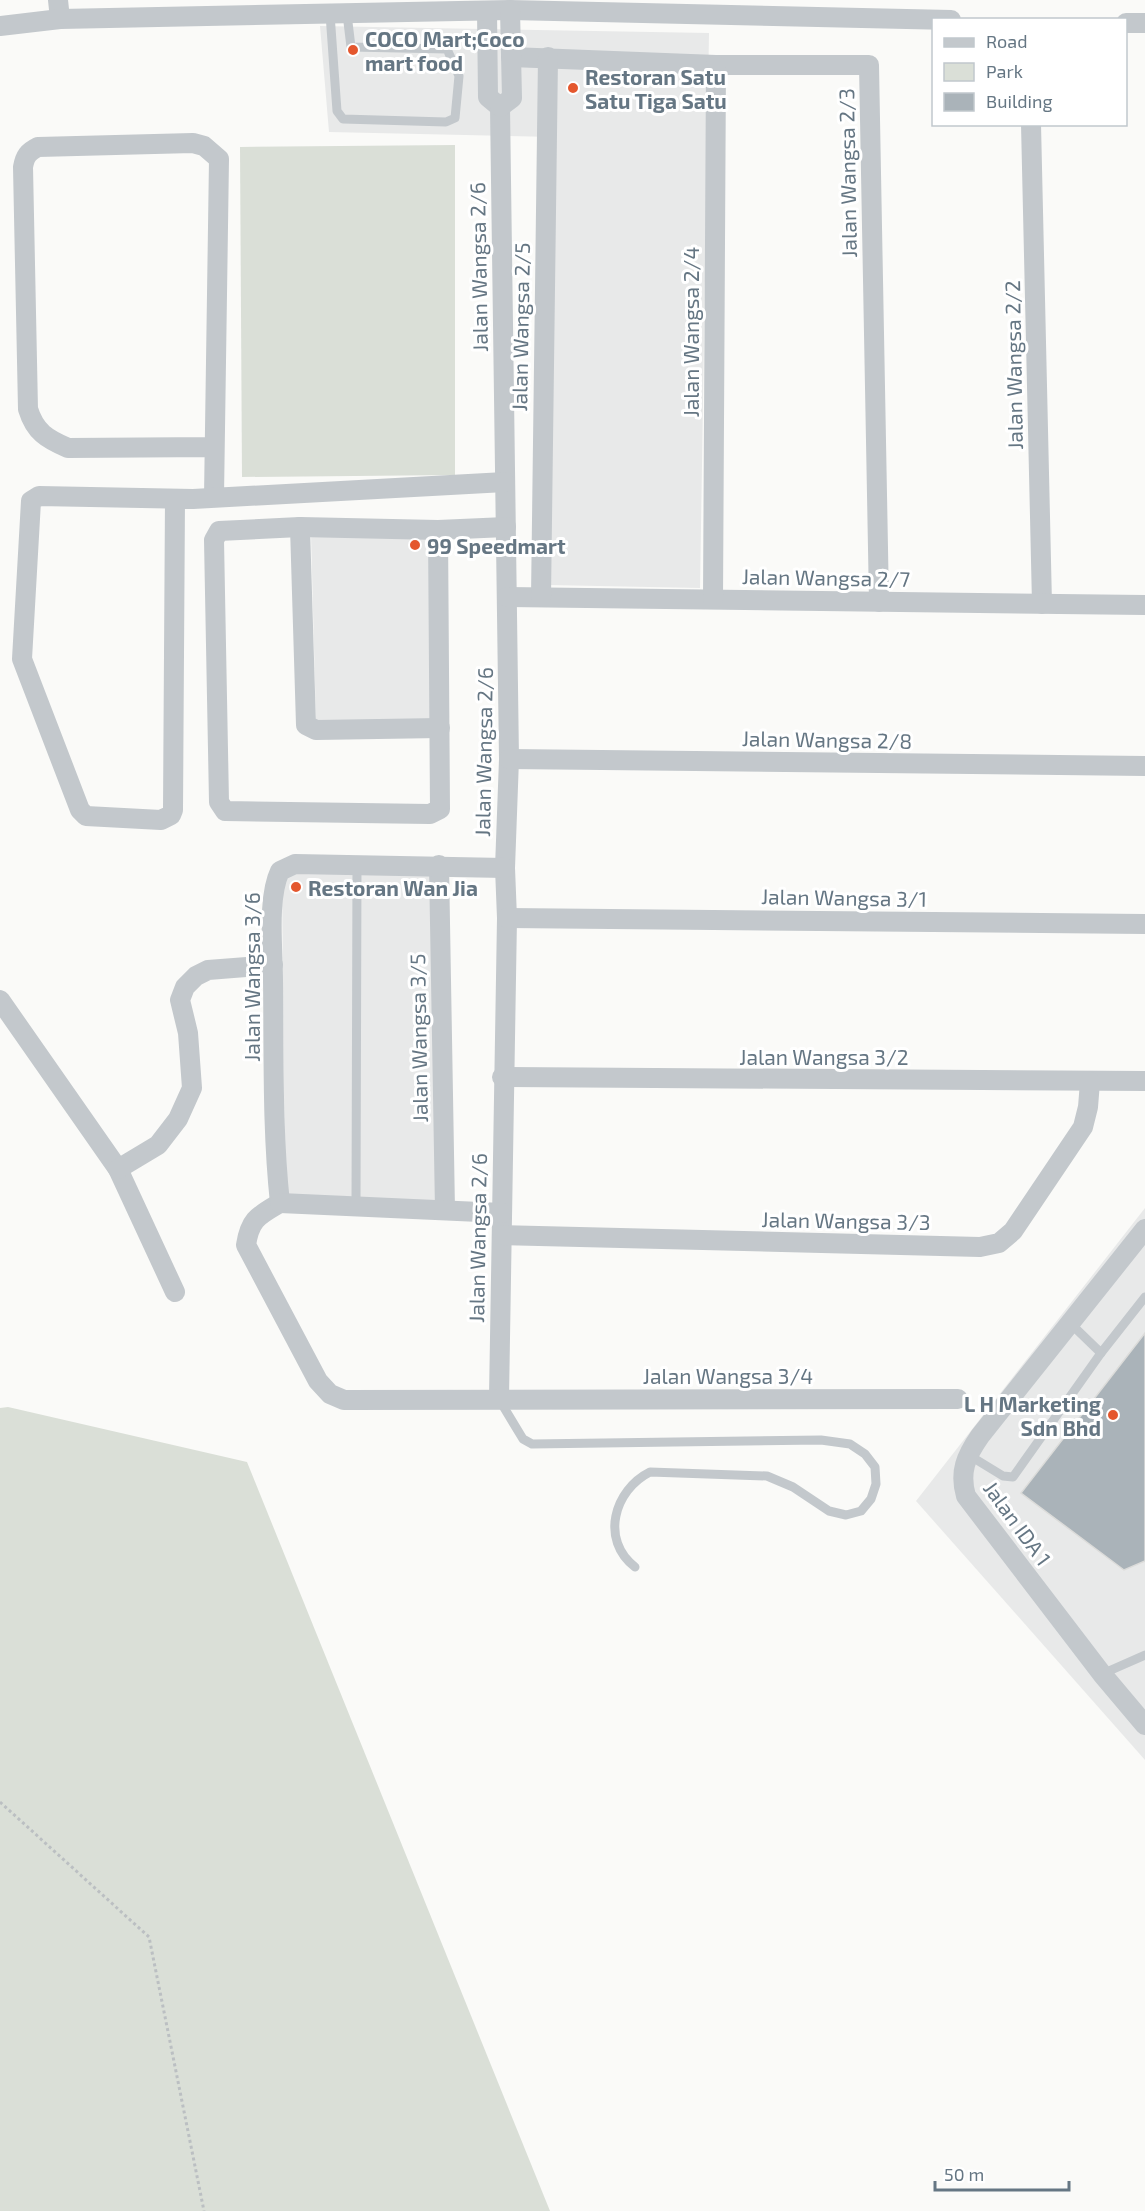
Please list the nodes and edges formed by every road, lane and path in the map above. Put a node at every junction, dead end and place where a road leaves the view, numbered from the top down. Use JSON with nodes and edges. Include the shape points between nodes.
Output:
{"nodes":[{"id":1,"x":59,"y":9,"type":"edge"},
{"id":2,"x":830,"y":9,"type":"edge"},
{"id":3,"x":510,"y":10,"type":"junction"},
{"id":4,"x":487,"y":11,"type":"junction"},
{"id":5,"x":338,"y":14,"type":"junction"},
{"id":6,"x":932,"y":18,"type":"edge"},
{"id":7,"x":1127,"y":23,"type":"edge"},
{"id":8,"x":1145,"y":23,"type":"edge"},
{"id":9,"x":0,"y":26,"type":"edge"},
{"id":10,"x":511,"y":57,"type":"junction"},
{"id":11,"x":548,"y":57,"type":"junction"},
{"id":12,"x":716,"y":65,"type":"junction"},
{"id":13,"x":500,"y":107,"type":"junction"},
{"id":14,"x":1031,"y":126,"type":"edge"},
{"id":15,"x":214,"y":447,"type":"junction"},
{"id":16,"x":505,"y":482,"type":"junction"},
{"id":17,"x":214,"y":497,"type":"junction"},
{"id":18,"x":175,"y":499,"type":"junction"},
{"id":19,"x":300,"y":527,"type":"junction"},
{"id":20,"x":506,"y":527,"type":"junction"},
{"id":21,"x":438,"y":530,"type":"junction"},
{"id":22,"x":507,"y":597,"type":"junction"},
{"id":23,"x":541,"y":597,"type":"junction"},
{"id":24,"x":713,"y":599,"type":"junction"},
{"id":25,"x":879,"y":602,"type":"junction"},
{"id":26,"x":1042,"y":604,"type":"junction"},
{"id":27,"x":1145,"y":605,"type":"edge"},
{"id":28,"x":440,"y":728,"type":"junction"},
{"id":29,"x":509,"y":759,"type":"junction"},
{"id":30,"x":1145,"y":766,"type":"edge"},
{"id":31,"x":357,"y":864,"type":"junction"},
{"id":32,"x":439,"y":865,"type":"junction"},
{"id":33,"x":505,"y":868,"type":"junction"},
{"id":34,"x":507,"y":918,"type":"junction"},
{"id":35,"x":1145,"y":924,"type":"edge"},
{"id":36,"x":273,"y":965,"type":"junction"},
{"id":37,"x":0,"y":1000,"type":"edge"},
{"id":38,"x":502,"y":1077,"type":"junction"},
{"id":39,"x":1145,"y":1080,"type":"edge"},
{"id":40,"x":1090,"y":1082,"type":"junction"},
{"id":41,"x":118,"y":1169,"type":"junction"},
{"id":42,"x":280,"y":1203,"type":"junction"},
{"id":43,"x":356,"y":1206,"type":"junction"},
{"id":44,"x":445,"y":1210,"type":"junction"},
{"id":45,"x":502,"y":1213,"type":"junction"},
{"id":46,"x":1145,"y":1229,"type":"edge"},
{"id":47,"x":501,"y":1235,"type":"junction"},
{"id":48,"x":175,"y":1292,"type":"dead end"},
{"id":49,"x":1145,"y":1297,"type":"edge"},
{"id":50,"x":1070,"y":1323,"type":"junction"},
{"id":51,"x":1101,"y":1353,"type":"junction"},
{"id":52,"x":498,"y":1398,"type":"junction"},
{"id":53,"x":958,"y":1399,"type":"dead end"},
{"id":54,"x":967,"y":1454,"type":"junction"},
{"id":55,"x":635,"y":1567,"type":"dead end"},
{"id":56,"x":1145,"y":1655,"type":"edge"},
{"id":57,"x":1102,"y":1674,"type":"junction"},
{"id":58,"x":1145,"y":1725,"type":"edge"},
{"id":59,"x":0,"y":1802,"type":"edge"},
{"id":60,"x":204,"y":2211,"type":"edge"}],
"edges":[{"from":1,"to":5,"type":"street"},
{"from":1,"to":9,"type":"street"},
{"from":2,"to":3,"type":"street"},
{"from":2,"to":6,"type":"street"},
{"from":3,"to":4,"type":"street"},
{"from":3,"to":10,"type":"street","name":"Jalan Wangsa 2/6"},
{"from":4,"to":5,"type":"street"},
{"from":4,"to":13,"type":"street","name":"Jalan Wangsa 2/6","via":[[488,97]]},
{"from":5,"to":5,"type":"lane","via":[[351,47],[447,49],[459,76],[455,118],[446,122],[343,119],[337,111]]},
{"from":7,"to":8,"type":"street"},
{"from":10,"to":11,"type":"street","name":"Jalan Wangsa 2/3"},
{"from":10,"to":13,"type":"street","name":"Jalan Wangsa 2/6","via":[[512,98]]},
{"from":11,"to":12,"type":"street","name":"Jalan Wangsa 2/3"},
{"from":11,"to":23,"type":"street","name":"Jalan Wangsa 2/5"},
{"from":12,"to":24,"type":"street","name":"Jalan Wangsa 2/4"},
{"from":12,"to":25,"type":"street","name":"Jalan Wangsa 2/3","via":[[869,65]]},
{"from":13,"to":16,"type":"street","name":"Jalan Wangsa 2/6"},
{"from":14,"to":26,"type":"street","name":"Jalan Wangsa 2/2"},
{"from":15,"to":15,"type":"street","via":[[219,159],[204,146],[193,143],[38,147],[30,151],[23,167],[28,409],[33,426],[46,439],[68,448]]},
{"from":15,"to":17,"type":"street"},
{"from":16,"to":17,"type":"street"},
{"from":16,"to":20,"type":"street","name":"Jalan Wangsa 2/6"},
{"from":17,"to":18,"type":"street"},
{"from":18,"to":18,"type":"street","via":[[173,810],[162,820],[86,816],[80,810],[22,659],[29,508],[39,496]]},
{"from":19,"to":21,"type":"street"},
{"from":19,"to":28,"type":"street","via":[[306,725],[316,730]]},
{"from":19,"to":28,"type":"street","via":[[225,530],[216,535],[221,807],[230,813],[436,813],[441,804]]},
{"from":20,"to":21,"type":"street"},
{"from":20,"to":22,"type":"street","name":"Jalan Wangsa 2/6"},
{"from":21,"to":28,"type":"street"},
{"from":22,"to":23,"type":"street","name":"Jalan Wangsa 2/7"},
{"from":22,"to":29,"type":"street","name":"Jalan Wangsa 2/6"},
{"from":23,"to":24,"type":"street","name":"Jalan Wangsa 2/7"},
{"from":24,"to":25,"type":"street","name":"Jalan Wangsa 2/7"},
{"from":25,"to":26,"type":"street","name":"Jalan Wangsa 2/7"},
{"from":26,"to":27,"type":"street","name":"Jalan Wangsa 2/7"},
{"from":29,"to":30,"type":"street","name":"Jalan Wangsa 2/8"},
{"from":29,"to":33,"type":"street","name":"Jalan Wangsa 2/6"},
{"from":31,"to":32,"type":"street","name":"Jalan Wangsa 3/6"},
{"from":31,"to":36,"type":"street","name":"Jalan Wangsa 3/6","via":[[295,864],[280,871],[274,888]]},
{"from":31,"to":43,"type":"lane"},
{"from":32,"to":33,"type":"street","name":"Jalan Wangsa 3/6"},
{"from":32,"to":44,"type":"street","name":"Jalan Wangsa 3/5"},
{"from":33,"to":34,"type":"street","name":"Jalan Wangsa 2/6"},
{"from":34,"to":35,"type":"street","name":"Jalan Wangsa 3/1"},
{"from":34,"to":38,"type":"street","name":"Jalan Wangsa 2/6"},
{"from":36,"to":41,"type":"street","via":[[208,970],[185,987],[180,1000],[188,1033],[192,1088],[178,1119],[158,1146]]},
{"from":36,"to":42,"type":"street","name":"Jalan Wangsa 3/6","via":[[274,1154]]},
{"from":37,"to":41,"type":"street"},
{"from":38,"to":40,"type":"street","name":"Jalan Wangsa 3/2"},
{"from":38,"to":45,"type":"street","name":"Jalan Wangsa 2/6"},
{"from":39,"to":40,"type":"street","name":"Jalan Wangsa 3/2"},
{"from":40,"to":47,"type":"street","name":"Jalan Wangsa 3/3","via":[[1083,1127],[1013,1231],[999,1243],[980,1247]]},
{"from":41,"to":48,"type":"street"},
{"from":42,"to":43,"type":"street"},
{"from":42,"to":52,"type":"street","name":"Jalan Wangsa 3/4","via":[[257,1217],[248,1228],[246,1245],[310,1368],[330,1394],[344,1400],[364,1401]]},
{"from":43,"to":44,"type":"street"},
{"from":44,"to":45,"type":"street"},
{"from":45,"to":47,"type":"street","name":"Jalan Wangsa 2/6"},
{"from":46,"to":50,"type":"street","name":"Jalan IDA 1"},
{"from":47,"to":52,"type":"street","name":"Jalan Wangsa 2/6"},
{"from":49,"to":51,"type":"lane"},
{"from":50,"to":51,"type":"lane"},
{"from":50,"to":54,"type":"street","name":"Jalan IDA 1"},
{"from":51,"to":54,"type":"lane","via":[[1013,1477],[1003,1476]]},
{"from":52,"to":53,"type":"street","name":"Jalan Wangsa 3/4"},
{"from":52,"to":55,"type":"lane","via":[[528,1443],[821,1440],[850,1444],[875,1467],[876,1484],[871,1499],[861,1511],[846,1515],[829,1511],[768,1476],[650,1472],[635,1479],[624,1492],[614,1522],[618,1550]]},
{"from":54,"to":57,"type":"street","name":"Jalan IDA 1","via":[[962,1483],[966,1496]]},
{"from":56,"to":57,"type":"lane"},
{"from":57,"to":58,"type":"street","name":"Jalan IDA 1"},
{"from":59,"to":60,"type":"path","via":[[149,1937]]}]}
